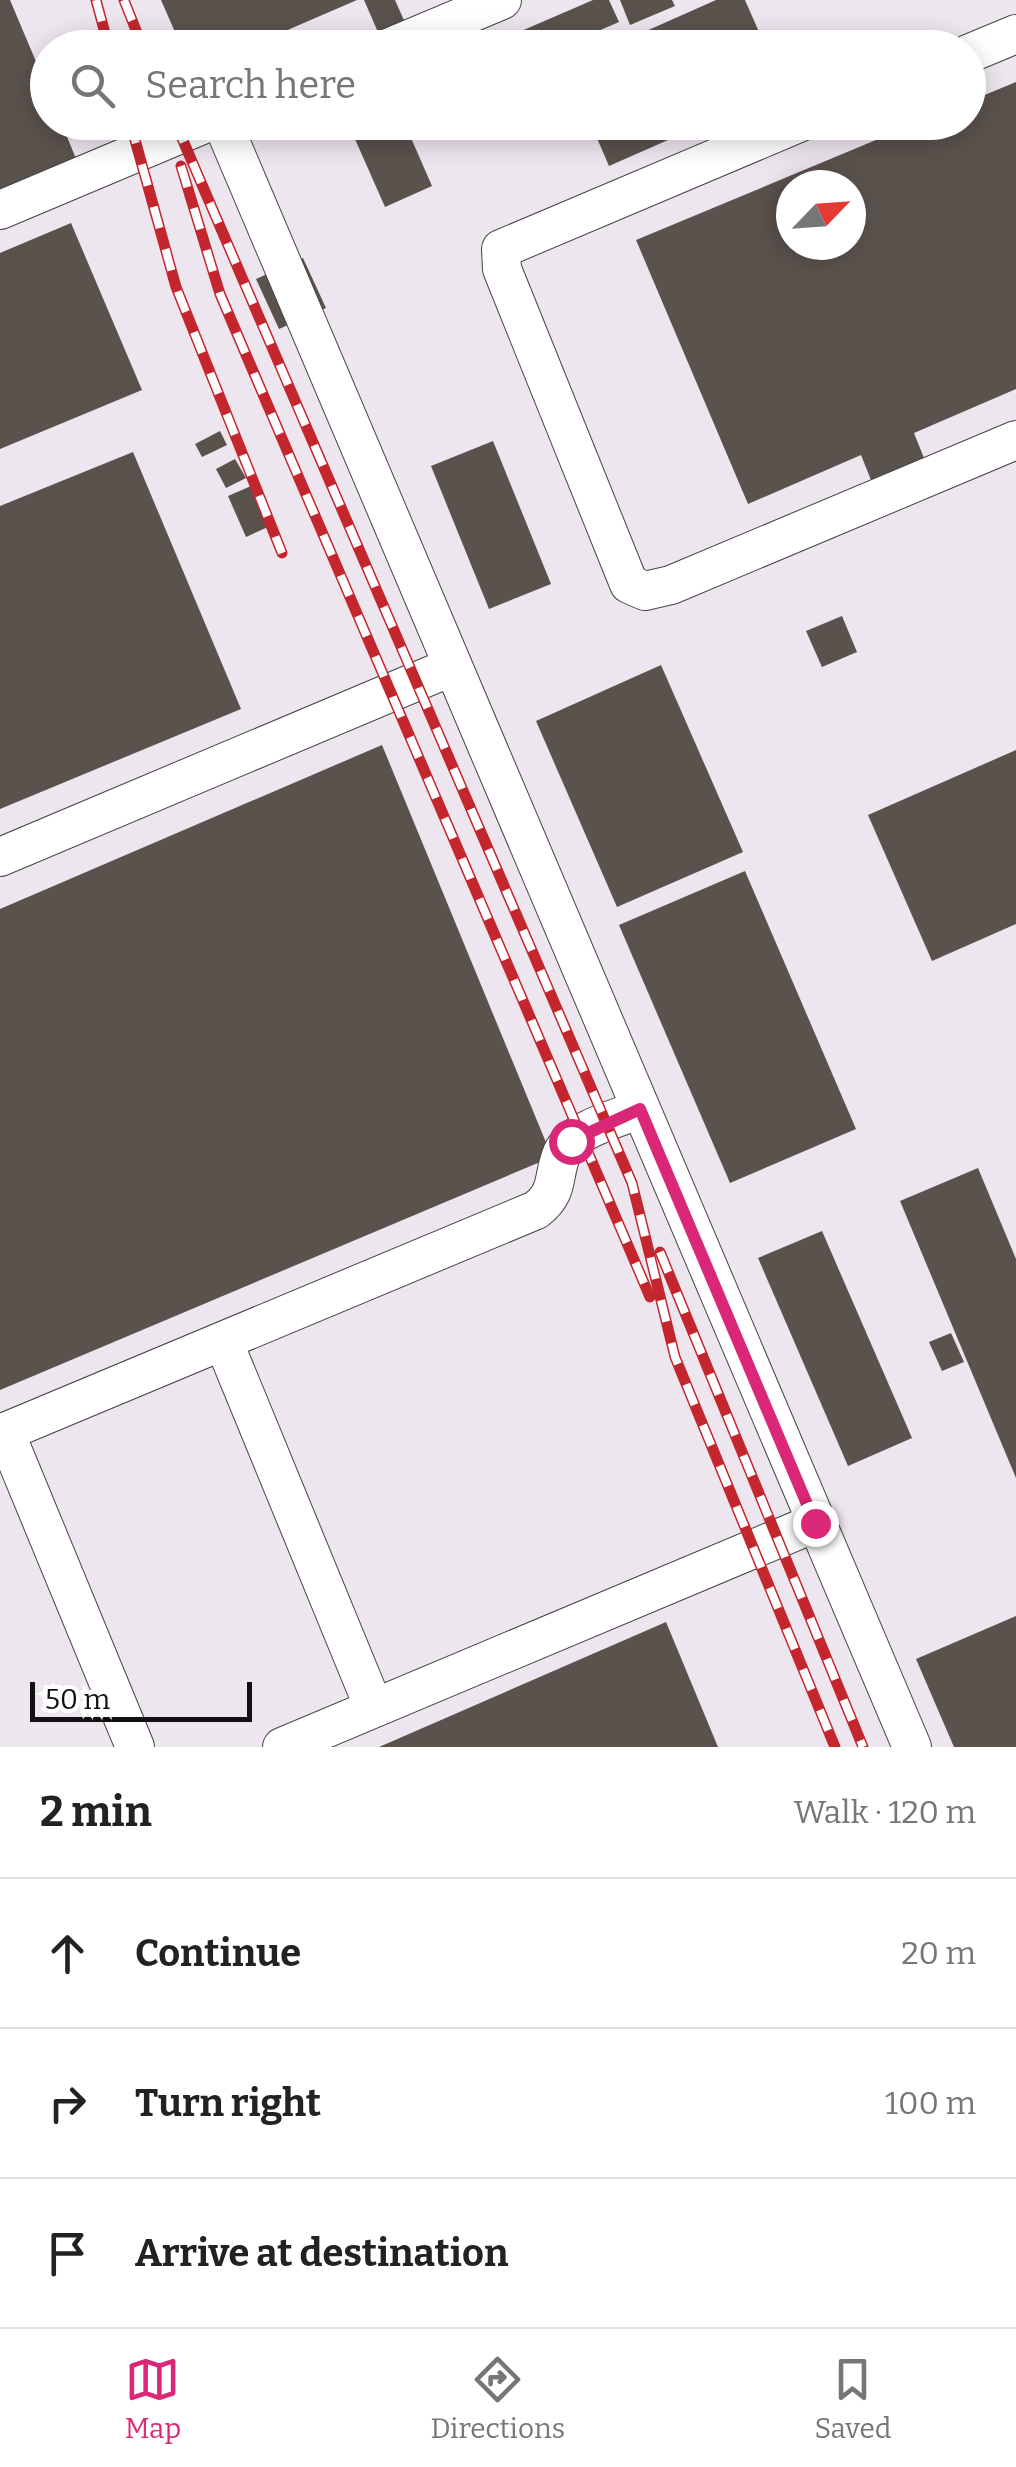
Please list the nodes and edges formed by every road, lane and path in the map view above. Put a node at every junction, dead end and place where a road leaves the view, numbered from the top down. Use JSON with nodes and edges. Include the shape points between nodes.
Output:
{"nodes":[{"id":1,"x":502,"y":0,"type":"edge"},
{"id":2,"x":431,"y":30,"type":"edge"},
{"id":3,"x":1016,"y":34,"type":"edge"},
{"id":4,"x":986,"y":46,"type":"edge"},
{"id":5,"x":165,"y":140,"type":"edge"},
{"id":6,"x":230,"y":140,"type":"edge"},
{"id":7,"x":758,"y":140,"type":"edge"},
{"id":8,"x":0,"y":210,"type":"edge"},
{"id":9,"x":1016,"y":440,"type":"edge"},
{"id":10,"x":451,"y":667,"type":"junction"},
{"id":11,"x":0,"y":857,"type":"edge"},
{"id":12,"x":640,"y":1109,"type":"junction"},
{"id":13,"x":224,"y":1342,"type":"junction"},
{"id":14,"x":2,"y":1432,"type":"edge"},
{"id":15,"x":815,"y":1523,"type":"junction"},
{"id":16,"x":374,"y":1708,"type":"junction"},
{"id":17,"x":135,"y":1747,"type":"edge"},
{"id":18,"x":282,"y":1747,"type":"edge"},
{"id":19,"x":912,"y":1747,"type":"edge"}],
"edges":[{"from":1,"to":2,"type":"lane"},
{"from":3,"to":4,"type":"lane"},
{"from":5,"to":8,"type":"lane"},
{"from":6,"to":10,"type":"lane"},
{"from":7,"to":9,"type":"lane","via":[[501,249],[502,270],[629,584],[644,591],[671,584]]},
{"from":10,"to":11,"type":"lane"},
{"from":10,"to":12,"type":"lane"},
{"from":12,"to":13,"type":"lane","via":[[571,1141],[557,1186],[536,1210]]},
{"from":12,"to":15,"type":"lane"},
{"from":13,"to":14,"type":"lane"},
{"from":13,"to":16,"type":"lane"},
{"from":14,"to":17,"type":"lane"},
{"from":15,"to":16,"type":"lane"},
{"from":15,"to":19,"type":"lane"},
{"from":16,"to":18,"type":"lane"}]}
